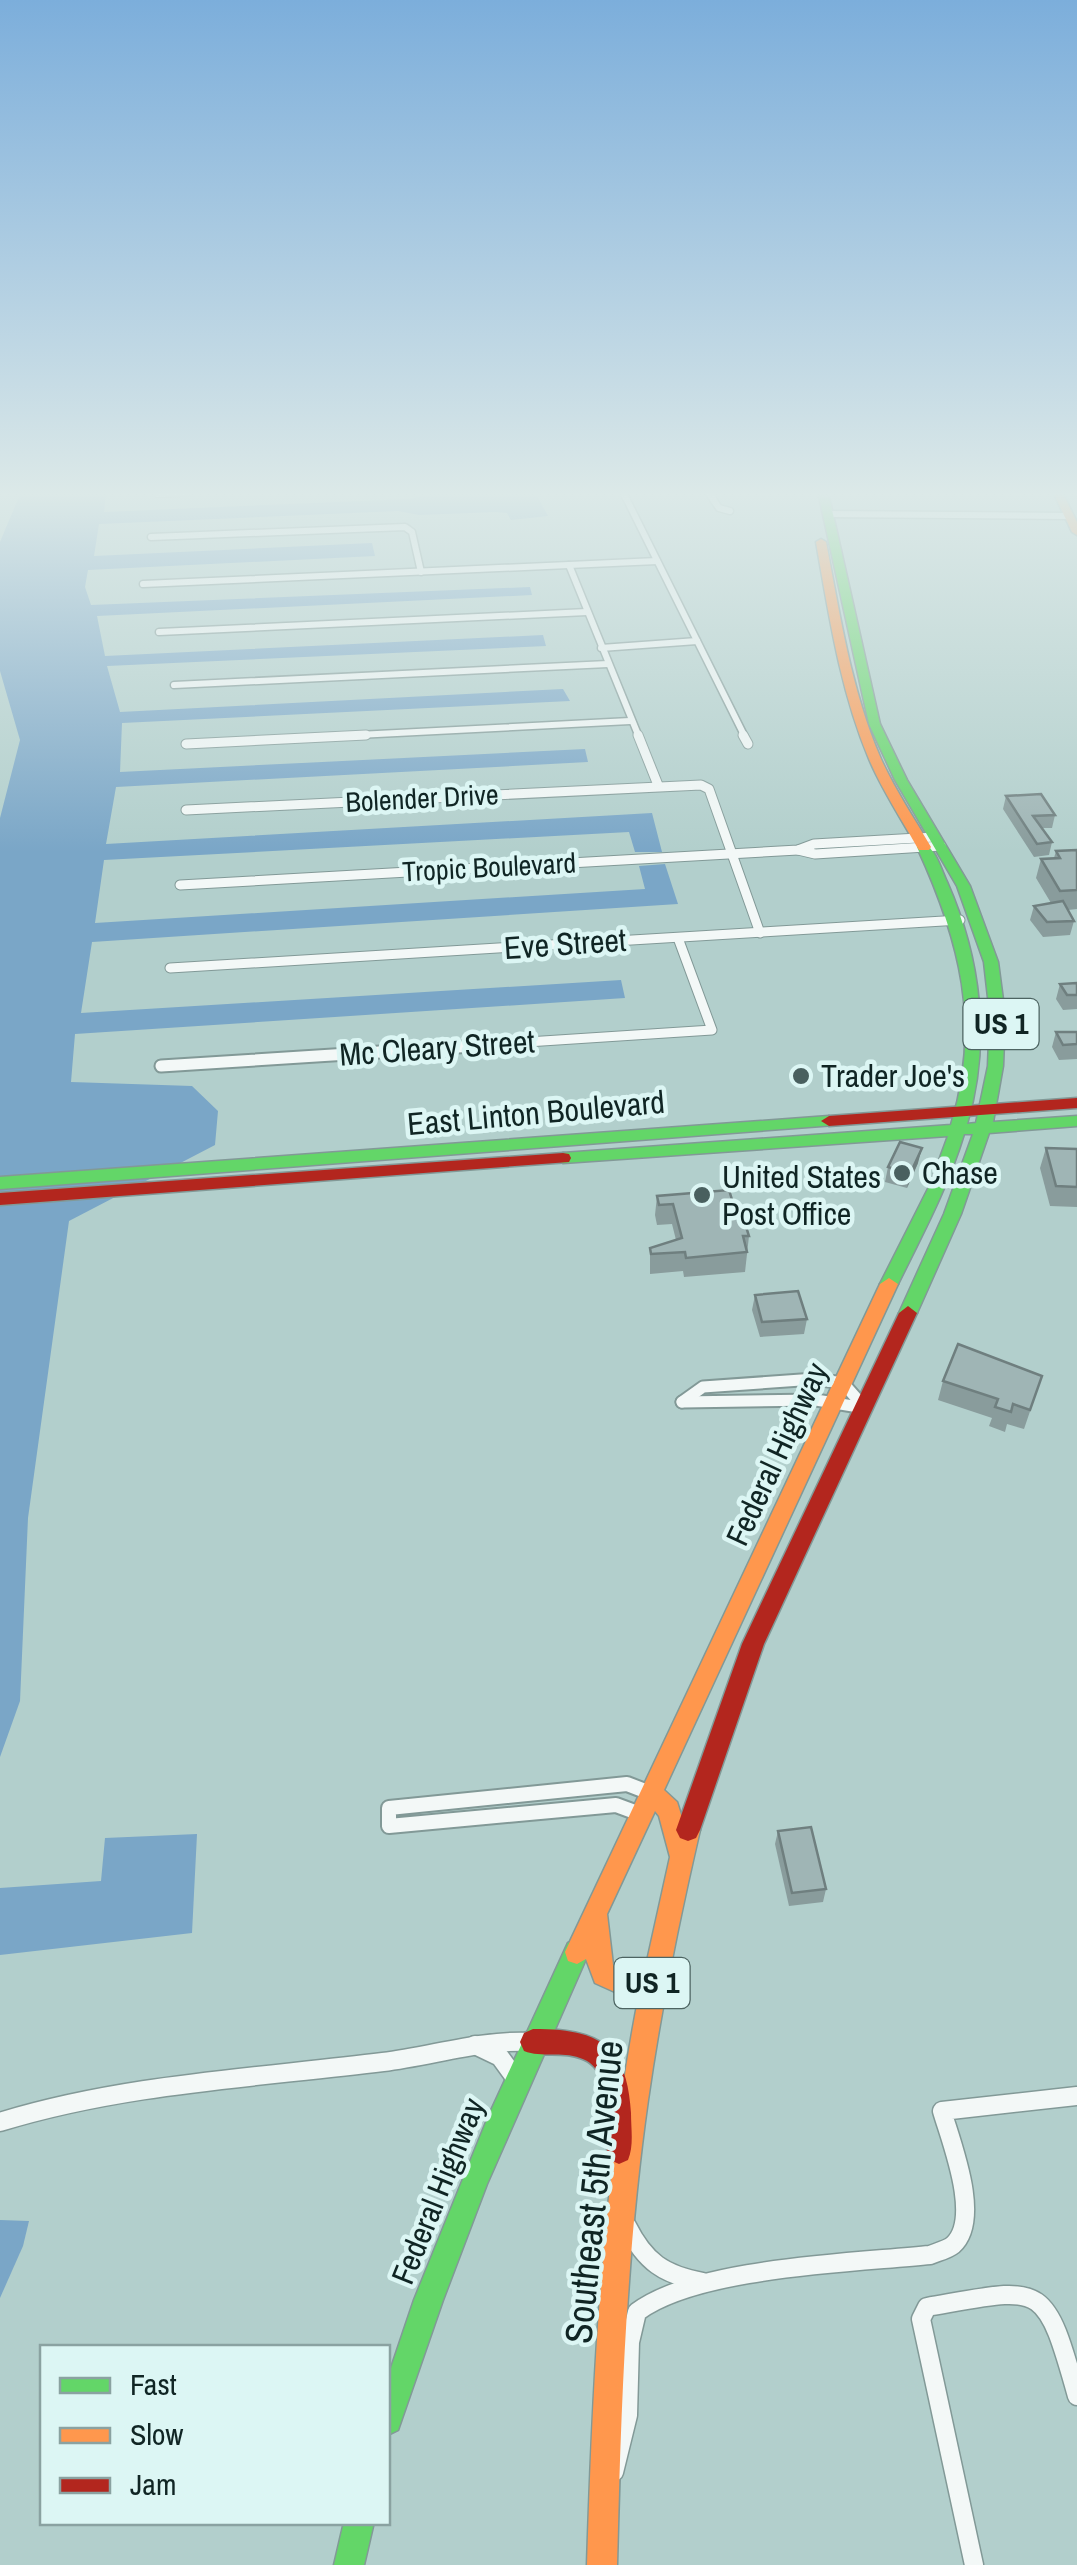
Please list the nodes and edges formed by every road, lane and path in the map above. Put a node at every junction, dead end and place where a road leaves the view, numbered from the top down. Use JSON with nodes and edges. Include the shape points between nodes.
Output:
{"nodes":[{"id":1,"x":588,"y":612,"type":"joint"},
{"id":2,"x":682,"y":612,"type":"edge"},
{"id":3,"x":836,"y":612,"type":"edge"},
{"id":4,"x":848,"y":612,"type":"edge"},
{"id":5,"x":158,"y":632,"type":"dead end"},
{"id":6,"x":697,"y":641,"type":"junction"},
{"id":7,"x":602,"y":648,"type":"junction"},
{"id":8,"x":608,"y":664,"type":"junction"},
{"id":9,"x":174,"y":685,"type":"dead end"},
{"id":10,"x":630,"y":721,"type":"junction"},
{"id":11,"x":875,"y":742,"type":"junction"},
{"id":12,"x":186,"y":744,"type":"dead end"},
{"id":13,"x":748,"y":744,"type":"dead end"},
{"id":14,"x":658,"y":785,"type":"junction"},
{"id":15,"x":186,"y":810,"type":"dead end"},
{"id":16,"x":930,"y":842,"type":"junction"},
{"id":17,"x":732,"y":853,"type":"junction"},
{"id":18,"x":180,"y":885,"type":"dead end"},
{"id":19,"x":960,"y":920,"type":"junction"},
{"id":20,"x":760,"y":933,"type":"junction"},
{"id":21,"x":678,"y":938,"type":"junction"},
{"id":22,"x":170,"y":968,"type":"dead end"},
{"id":23,"x":161,"y":1066,"type":"dead end"},
{"id":24,"x":1077,"y":1102,"type":"edge"},
{"id":25,"x":989,"y":1119,"type":"junction"},
{"id":26,"x":960,"y":1121,"type":"junction"},
{"id":27,"x":1077,"y":1121,"type":"edge"},
{"id":28,"x":322,"y":1168,"type":"junction"},
{"id":29,"x":0,"y":1183,"type":"edge"},
{"id":30,"x":0,"y":1200,"type":"edge"},
{"id":31,"x":839,"y":1391,"type":"junction"},
{"id":32,"x":865,"y":1408,"type":"junction"},
{"id":33,"x":711,"y":1671,"type":"junction"},
{"id":34,"x":720,"y":1728,"type":"junction"},
{"id":35,"x":706,"y":1774,"type":"joint"},
{"id":36,"x":653,"y":1794,"type":"junction"},
{"id":37,"x":643,"y":1815,"type":"junction"},
{"id":38,"x":681,"y":1858,"type":"junction"},
{"id":39,"x":596,"y":1916,"type":"junction"},
{"id":40,"x":653,"y":1981,"type":"junction"},
{"id":41,"x":533,"y":2042,"type":"junction"},
{"id":42,"x":475,"y":2045,"type":"junction"},
{"id":43,"x":516,"y":2079,"type":"junction"},
{"id":44,"x":1077,"y":2096,"type":"edge"},
{"id":45,"x":0,"y":2122,"type":"edge"},
{"id":46,"x":620,"y":2203,"type":"junction"},
{"id":47,"x":707,"y":2282,"type":"junction"},
{"id":48,"x":1077,"y":2396,"type":"edge"},
{"id":49,"x":390,"y":2414,"type":"edge"},
{"id":50,"x":603,"y":2504,"type":"junction"},
{"id":51,"x":358,"y":2525,"type":"edge"},
{"id":52,"x":349,"y":2565,"type":"edge"},
{"id":53,"x":602,"y":2565,"type":"edge"},
{"id":54,"x":974,"y":2565,"type":"edge"}],
"edges":[{"from":1,"to":5,"type":"street"},
{"from":1,"to":7,"type":"street"},
{"from":2,"to":6,"type":"street"},
{"from":3,"to":11,"type":"main road","name":"Federal Highway","number":"US 1","via":[[854,701]]},
{"from":4,"to":11,"type":"main road","name":"Federal Highway","number":"US 1"},
{"from":6,"to":7,"type":"street"},
{"from":6,"to":13,"type":"street"},
{"from":7,"to":8,"type":"street"},
{"from":8,"to":9,"type":"street"},
{"from":8,"to":10,"type":"street"},
{"from":10,"to":12,"type":"street"},
{"from":10,"to":14,"type":"street"},
{"from":11,"to":16,"type":"main road","name":"Federal Highway","number":"US 1"},
{"from":14,"to":15,"type":"street","name":"Bolender Drive"},
{"from":14,"to":17,"type":"street","name":"Bolender Drive","via":[[709,789]]},
{"from":16,"to":17,"type":"street","name":"Tropic Boulevard","via":[[815,854]]},
{"from":16,"to":19,"type":"main road","name":"Federal Highway","number":"US 1"},
{"from":16,"to":25,"type":"main road","name":"Federal Highway","number":"US 1","via":[[972,900],[994,961],[1001,1043]]},
{"from":17,"to":18,"type":"street","name":"Tropic Boulevard"},
{"from":17,"to":20,"type":"street"},
{"from":19,"to":20,"type":"street","name":"Eve Street"},
{"from":19,"to":26,"type":"main road","name":"Federal Highway","number":"US 1","via":[[977,1012]]},
{"from":20,"to":21,"type":"street","name":"Eve Street"},
{"from":21,"to":22,"type":"street","name":"Eve Street"},
{"from":21,"to":23,"type":"street","name":"Mc Cleary Street","via":[[712,1030]]},
{"from":24,"to":25,"type":"main road","name":"East Linton Boulevard"},
{"from":25,"to":26,"type":"main road","name":"East Linton Boulevard"},
{"from":25,"to":27,"type":"main road","name":"East Linton Boulevard"},
{"from":25,"to":32,"type":"main road","name":"Federal Highway","number":"US 1","via":[[972,1172]]},
{"from":26,"to":28,"type":"main road","name":"East Linton Boulevard"},
{"from":26,"to":31,"type":"main road","name":"Federal Highway","number":"US 1"},
{"from":28,"to":29,"type":"main road","name":"East Linton Boulevard"},
{"from":28,"to":30,"type":"main road","name":"East Linton Boulevard"},
{"from":31,"to":31,"type":"street","via":[[815,1379],[703,1387],[682,1402]]},
{"from":31,"to":32,"type":"street"},
{"from":31,"to":33,"type":"main road","name":"Federal Highway","number":"US 1"},
{"from":32,"to":34,"type":"main road","name":"Federal Highway","number":"US 1","via":[[769,1607]]},
{"from":33,"to":34,"type":"main road","via":[[722,1686]]},
{"from":33,"to":36,"type":"main road","name":"Federal Highway","number":"US 1"},
{"from":34,"to":35,"type":"main road","name":"Federal Highway","number":"US 1"},
{"from":35,"to":38,"type":"main road","name":"Southeast 5th Avenue","number":"US 1"},
{"from":36,"to":37,"type":"main road","name":"Federal Highway","number":"US 1"},
{"from":36,"to":37,"type":"street","via":[[627,1784],[388,1808],[390,1826],[616,1805]]},
{"from":36,"to":38,"type":"main road","via":[[669,1810]]},
{"from":37,"to":39,"type":"main road","name":"Federal Highway","number":"US 1"},
{"from":38,"to":40,"type":"main road","name":"Southeast 5th Avenue","number":"US 1"},
{"from":39,"to":40,"type":"main road","via":[[604,1974],[626,1986]]},
{"from":39,"to":41,"type":"main road","name":"Federal Highway","number":"US 1"},
{"from":40,"to":46,"type":"main road","name":"Southeast 5th Avenue","number":"US 1"},
{"from":41,"to":42,"type":"street"},
{"from":41,"to":43,"type":"main road","name":"Federal Highway","number":"US 1"},
{"from":41,"to":46,"type":"main road","via":[[579,2039],[610,2066]]},
{"from":42,"to":43,"type":"street","via":[[500,2057]]},
{"from":42,"to":45,"type":"street","via":[[67,2101]]},
{"from":43,"to":49,"type":"main road","name":"Federal Highway","number":"US 1","via":[[447,2243]]},
{"from":44,"to":47,"type":"street","via":[[942,2111],[966,2215],[950,2248]]},
{"from":46,"to":47,"type":"street","via":[[654,2268]]},
{"from":46,"to":50,"type":"main road","name":"Southeast 5th Avenue","number":"US 1"},
{"from":47,"to":50,"type":"street","via":[[655,2298],[636,2312],[624,2446]]},
{"from":48,"to":54,"type":"street","via":[[1055,2316],[1040,2298],[1022,2292],[927,2307],[921,2319]]},
{"from":50,"to":53,"type":"main road","name":"Southeast 5th Avenue","number":"US 1"},
{"from":51,"to":52,"type":"main road"}]}
